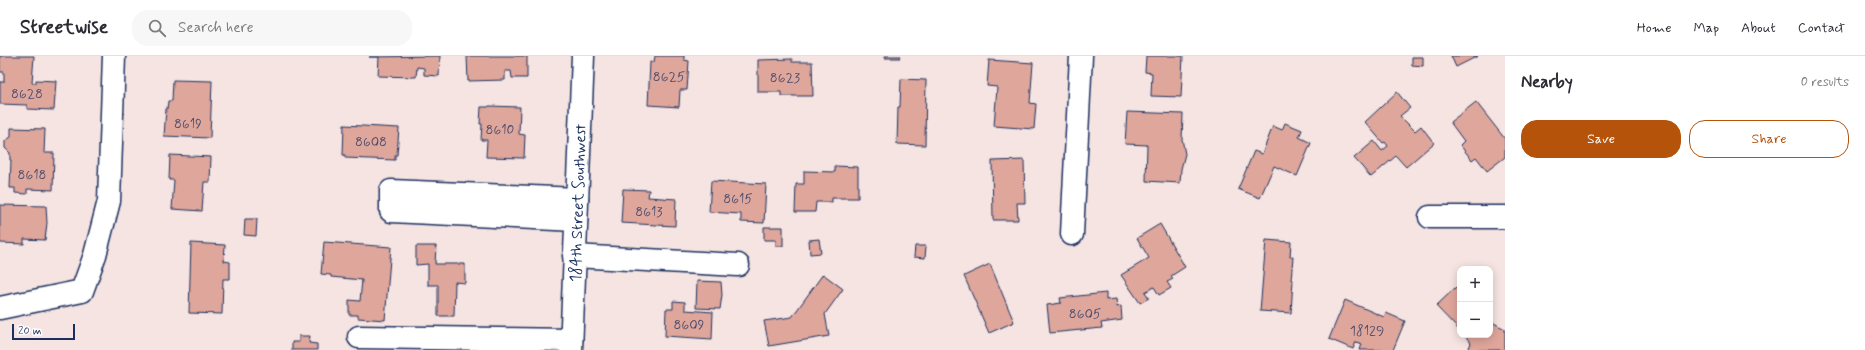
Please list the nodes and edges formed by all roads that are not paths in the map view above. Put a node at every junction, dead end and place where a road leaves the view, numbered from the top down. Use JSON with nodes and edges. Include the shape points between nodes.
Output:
{"nodes":[{"id":1,"x":114,"y":56,"type":"edge"},
{"id":2,"x":583,"y":56,"type":"edge"},
{"id":3,"x":1081,"y":56,"type":"edge"},
{"id":4,"x":577,"y":199,"type":"junction"},
{"id":5,"x":1505,"y":216,"type":"edge"},
{"id":6,"x":1430,"y":217,"type":"dead end"},
{"id":7,"x":576,"y":220,"type":"junction"},
{"id":8,"x":1072,"y":234,"type":"dead end"},
{"id":9,"x":574,"y":256,"type":"junction"},
{"id":10,"x":738,"y":264,"type":"dead end"},
{"id":11,"x":0,"y":308,"type":"edge"},
{"id":12,"x":359,"y":337,"type":"dead end"},
{"id":13,"x":571,"y":345,"type":"edge"}],
"edges":[{"from":1,"to":11,"type":"street","via":[[109,201],[82,291]]},
{"from":2,"to":4,"type":"street","name":"184th Street Southwest"},
{"from":3,"to":8,"type":"street"},
{"from":4,"to":7,"type":"street","name":"184th Street Southwest"},
{"from":4,"to":7,"type":"street","via":[[391,191],[391,211]]},
{"from":5,"to":6,"type":"street"},
{"from":7,"to":9,"type":"street","name":"184th Street Southwest"},
{"from":9,"to":10,"type":"street"},
{"from":9,"to":13,"type":"street","name":"184th Street Southwest"},
{"from":12,"to":13,"type":"street"}]}
